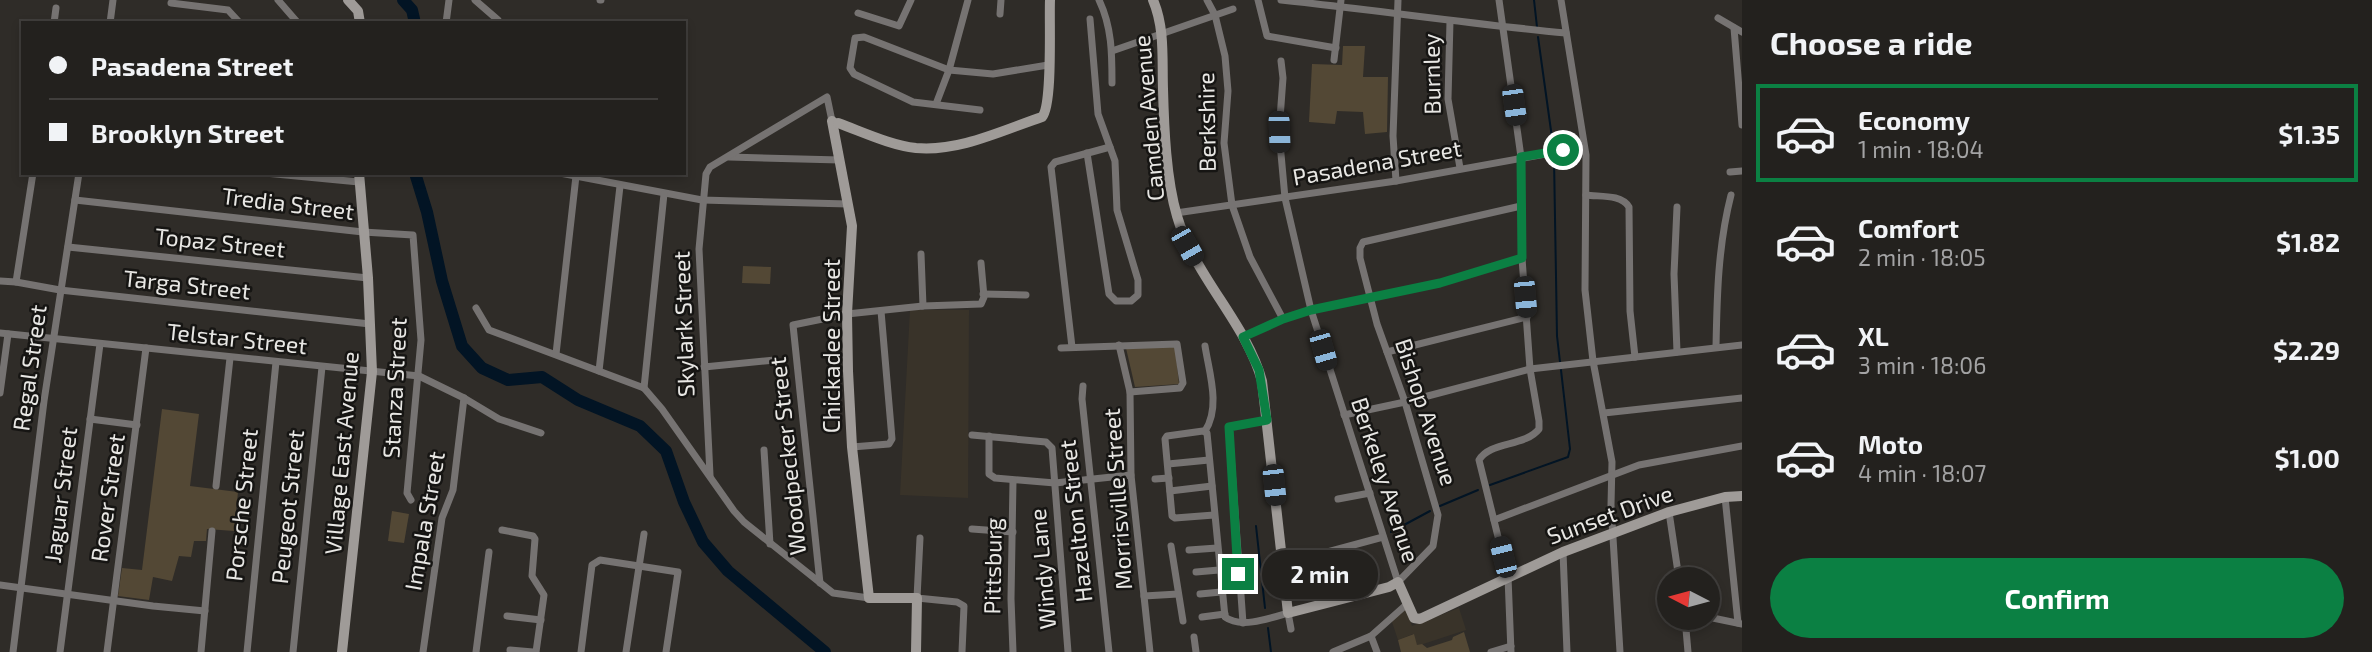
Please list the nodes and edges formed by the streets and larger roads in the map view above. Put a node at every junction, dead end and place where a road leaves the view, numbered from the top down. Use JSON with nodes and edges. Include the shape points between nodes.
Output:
{"nodes":[{"id":1,"x":113,"y":0,"type":"edge"},
{"id":2,"x":278,"y":0,"type":"edge"},
{"id":3,"x":348,"y":0,"type":"edge"},
{"id":4,"x":449,"y":0,"type":"edge"},
{"id":5,"x":475,"y":0,"type":"edge"},
{"id":6,"x":911,"y":0,"type":"edge"},
{"id":7,"x":968,"y":0,"type":"edge"},
{"id":8,"x":1001,"y":0,"type":"edge"},
{"id":9,"x":1050,"y":0,"type":"edge"},
{"id":10,"x":1099,"y":0,"type":"edge"},
{"id":11,"x":1153,"y":0,"type":"edge"},
{"id":12,"x":1208,"y":0,"type":"edge"},
{"id":13,"x":1258,"y":0,"type":"edge"},
{"id":14,"x":1281,"y":0,"type":"edge"},
{"id":15,"x":1398,"y":0,"type":"edge"},
{"id":16,"x":1499,"y":0,"type":"edge"},
{"id":17,"x":1561,"y":0,"type":"edge"},
{"id":18,"x":1307,"y":1,"type":"edge"},
{"id":19,"x":171,"y":3,"type":"dead end"},
{"id":20,"x":1341,"y":3,"type":"edge"},
{"id":21,"x":56,"y":8,"type":"dead end"},
{"id":22,"x":1233,"y":9,"type":"dead end"},
{"id":23,"x":858,"y":13,"type":"dead end"},
{"id":24,"x":1397,"y":13,"type":"junction"},
{"id":25,"x":1000,"y":14,"type":"dead end"},
{"id":26,"x":1215,"y":15,"type":"junction"},
{"id":27,"x":1718,"y":18,"type":"dead end"},
{"id":28,"x":1090,"y":19,"type":"dead end"},
{"id":29,"x":498,"y":20,"type":"dead end"},
{"id":30,"x":54,"y":21,"type":"edge"},
{"id":31,"x":110,"y":21,"type":"edge"},
{"id":32,"x":239,"y":21,"type":"edge"},
{"id":33,"x":296,"y":21,"type":"edge"},
{"id":34,"x":360,"y":21,"type":"edge"},
{"id":35,"x":446,"y":21,"type":"edge"},
{"id":36,"x":1450,"y":21,"type":"junction"},
{"id":37,"x":1503,"y":27,"type":"junction"},
{"id":38,"x":1734,"y":28,"type":"junction"},
{"id":39,"x":1742,"y":32,"type":"edge"},
{"id":40,"x":1566,"y":33,"type":"junction"},
{"id":41,"x":1162,"y":34,"type":"junction"},
{"id":42,"x":1336,"y":48,"type":"junction"},
{"id":43,"x":1112,"y":51,"type":"junction"},
{"id":44,"x":1334,"y":60,"type":"dead end"},
{"id":45,"x":1281,"y":61,"type":"dead end"},
{"id":46,"x":1048,"y":65,"type":"junction"},
{"id":47,"x":949,"y":70,"type":"junction"},
{"id":48,"x":1112,"y":83,"type":"dead end"},
{"id":49,"x":936,"y":104,"type":"junction"},
{"id":50,"x":980,"y":110,"type":"dead end"},
{"id":51,"x":835,"y":122,"type":"junction"},
{"id":52,"x":1742,"y":125,"type":"edge"},
{"id":53,"x":1110,"y":147,"type":"junction"},
{"id":54,"x":1584,"y":147,"type":"junction"},
{"id":55,"x":1087,"y":153,"type":"junction"},
{"id":56,"x":728,"y":157,"type":"junction"},
{"id":57,"x":1521,"y":157,"type":"junction"},
{"id":58,"x":841,"y":160,"type":"junction"},
{"id":59,"x":1460,"y":168,"type":"junction"},
{"id":60,"x":1742,"y":171,"type":"edge"},
{"id":61,"x":1730,"y":172,"type":"dead end"},
{"id":62,"x":33,"y":175,"type":"edge"},
{"id":63,"x":79,"y":175,"type":"edge"},
{"id":64,"x":298,"y":175,"type":"edge"},
{"id":65,"x":568,"y":175,"type":"edge"},
{"id":66,"x":576,"y":177,"type":"junction"},
{"id":67,"x":359,"y":178,"type":"edge"},
{"id":68,"x":1396,"y":181,"type":"junction"},
{"id":69,"x":620,"y":186,"type":"junction"},
{"id":70,"x":664,"y":194,"type":"junction"},
{"id":71,"x":1586,"y":195,"type":"junction"},
{"id":72,"x":1731,"y":195,"type":"dead end"},
{"id":73,"x":1285,"y":198,"type":"junction"},
{"id":74,"x":75,"y":200,"type":"junction"},
{"id":75,"x":702,"y":200,"type":"junction"},
{"id":76,"x":848,"y":204,"type":"junction"},
{"id":77,"x":1232,"y":205,"type":"junction"},
{"id":78,"x":1521,"y":206,"type":"junction"},
{"id":79,"x":1677,"y":207,"type":"dead end"},
{"id":80,"x":1176,"y":213,"type":"junction"},
{"id":81,"x":363,"y":232,"type":"junction"},
{"id":82,"x":413,"y":235,"type":"joint"},
{"id":83,"x":68,"y":247,"type":"junction"},
{"id":84,"x":921,"y":254,"type":"dead end"},
{"id":85,"x":1522,"y":258,"type":"junction"},
{"id":86,"x":981,"y":263,"type":"dead end"},
{"id":87,"x":368,"y":278,"type":"junction"},
{"id":88,"x":0,"y":281,"type":"edge"},
{"id":89,"x":16,"y":282,"type":"junction"},
{"id":90,"x":60,"y":290,"type":"junction"},
{"id":91,"x":983,"y":294,"type":"junction"},
{"id":92,"x":1026,"y":295,"type":"dead end"},
{"id":93,"x":1370,"y":297,"type":"junction"},
{"id":94,"x":923,"y":306,"type":"junction"},
{"id":95,"x":476,"y":308,"type":"dead end"},
{"id":96,"x":1311,"y":310,"type":"junction"},
{"id":97,"x":881,"y":311,"type":"junction"},
{"id":98,"x":846,"y":314,"type":"junction"},
{"id":99,"x":1527,"y":317,"type":"junction"},
{"id":100,"x":1283,"y":319,"type":"junction"},
{"id":101,"x":370,"y":324,"type":"junction"},
{"id":102,"x":4,"y":334,"type":"edge"},
{"id":103,"x":1243,"y":337,"type":"junction"},
{"id":104,"x":53,"y":338,"type":"junction"},
{"id":105,"x":100,"y":344,"type":"junction"},
{"id":106,"x":1119,"y":345,"type":"junction"},
{"id":107,"x":1742,"y":345,"type":"edge"},
{"id":108,"x":1205,"y":346,"type":"dead end"},
{"id":109,"x":1072,"y":347,"type":"junction"},
{"id":110,"x":1716,"y":347,"type":"junction"},
{"id":111,"x":146,"y":348,"type":"junction"},
{"id":112,"x":1061,"y":348,"type":"dead end"},
{"id":113,"x":1387,"y":352,"type":"junction"},
{"id":114,"x":1677,"y":352,"type":"junction"},
{"id":115,"x":556,"y":354,"type":"junction"},
{"id":116,"x":1635,"y":357,"type":"junction"},
{"id":117,"x":230,"y":358,"type":"junction"},
{"id":118,"x":775,"y":360,"type":"dead end"},
{"id":119,"x":1593,"y":361,"type":"junction"},
{"id":120,"x":276,"y":362,"type":"junction"},
{"id":121,"x":322,"y":367,"type":"junction"},
{"id":122,"x":704,"y":367,"type":"junction"},
{"id":123,"x":1530,"y":369,"type":"junction"},
{"id":124,"x":599,"y":371,"type":"junction"},
{"id":125,"x":372,"y":372,"type":"junction"},
{"id":126,"x":419,"y":376,"type":"junction"},
{"id":127,"x":1,"y":382,"type":"edge"},
{"id":128,"x":1083,"y":386,"type":"dead end"},
{"id":129,"x":644,"y":388,"type":"junction"},
{"id":130,"x":1130,"y":392,"type":"junction"},
{"id":131,"x":0,"y":393,"type":"edge"},
{"id":132,"x":464,"y":398,"type":"junction"},
{"id":133,"x":1742,"y":398,"type":"edge"},
{"id":134,"x":1405,"y":402,"type":"junction"},
{"id":135,"x":1604,"y":413,"type":"junction"},
{"id":136,"x":1344,"y":415,"type":"junction"},
{"id":137,"x":90,"y":419,"type":"junction"},
{"id":138,"x":1267,"y":420,"type":"junction"},
{"id":139,"x":137,"y":425,"type":"junction"},
{"id":140,"x":1205,"y":431,"type":"junction"},
{"id":141,"x":541,"y":433,"type":"dead end"},
{"id":142,"x":972,"y":435,"type":"dead end"},
{"id":143,"x":989,"y":436,"type":"junction"},
{"id":144,"x":1742,"y":446,"type":"edge"},
{"id":145,"x":852,"y":447,"type":"junction"},
{"id":146,"x":764,"y":450,"type":"dead end"},
{"id":147,"x":1209,"y":460,"type":"junction"},
{"id":148,"x":1168,"y":464,"type":"junction"},
{"id":149,"x":1131,"y":475,"type":"junction"},
{"id":150,"x":710,"y":476,"type":"junction"},
{"id":151,"x":1612,"y":477,"type":"junction"},
{"id":152,"x":1169,"y":478,"type":"junction"},
{"id":153,"x":1155,"y":479,"type":"dead end"},
{"id":154,"x":1092,"y":480,"type":"junction"},
{"id":155,"x":1013,"y":481,"type":"junction"},
{"id":156,"x":1055,"y":483,"type":"junction"},
{"id":157,"x":216,"y":486,"type":"dead end"},
{"id":158,"x":1212,"y":486,"type":"junction"},
{"id":159,"x":1170,"y":491,"type":"junction"},
{"id":160,"x":1370,"y":493,"type":"junction"},
{"id":161,"x":1742,"y":496,"type":"edge"},
{"id":162,"x":1726,"y":497,"type":"junction"},
{"id":163,"x":1338,"y":499,"type":"dead end"},
{"id":164,"x":411,"y":500,"type":"dead end"},
{"id":165,"x":1669,"y":512,"type":"junction"},
{"id":166,"x":1214,"y":514,"type":"junction"},
{"id":167,"x":1494,"y":520,"type":"junction"},
{"id":168,"x":972,"y":529,"type":"dead end"},
{"id":169,"x":502,"y":530,"type":"dead end"},
{"id":170,"x":212,"y":531,"type":"dead end"},
{"id":171,"x":1013,"y":532,"type":"junction"},
{"id":172,"x":1614,"y":533,"type":"junction"},
{"id":173,"x":644,"y":534,"type":"dead end"},
{"id":174,"x":1383,"y":537,"type":"junction"},
{"id":175,"x":920,"y":538,"type":"dead end"},
{"id":176,"x":770,"y":544,"type":"junction"},
{"id":177,"x":1171,"y":546,"type":"dead end"},
{"id":178,"x":1217,"y":548,"type":"junction"},
{"id":179,"x":1189,"y":550,"type":"dead end"},
{"id":180,"x":489,"y":552,"type":"dead end"},
{"id":181,"x":1563,"y":552,"type":"junction"},
{"id":182,"x":1283,"y":564,"type":"junction"},
{"id":183,"x":639,"y":566,"type":"junction"},
{"id":184,"x":1677,"y":567,"type":"edge"},
{"id":185,"x":1219,"y":570,"type":"junction"},
{"id":186,"x":1196,"y":572,"type":"dead end"},
{"id":187,"x":1508,"y":577,"type":"junction"},
{"id":188,"x":1398,"y":582,"type":"junction"},
{"id":189,"x":820,"y":583,"type":"junction"},
{"id":190,"x":0,"y":585,"type":"edge"},
{"id":191,"x":22,"y":587,"type":"junction"},
{"id":192,"x":1221,"y":592,"type":"junction"},
{"id":193,"x":67,"y":594,"type":"junction"},
{"id":194,"x":1178,"y":594,"type":"junction"},
{"id":195,"x":1200,"y":594,"type":"dead end"},
{"id":196,"x":1144,"y":596,"type":"junction"},
{"id":197,"x":869,"y":598,"type":"junction"},
{"id":198,"x":917,"y":598,"type":"junction"},
{"id":199,"x":113,"y":600,"type":"junction"},
{"id":200,"x":1407,"y":604,"type":"junction"},
{"id":201,"x":205,"y":611,"type":"junction"},
{"id":202,"x":1289,"y":613,"type":"junction"},
{"id":203,"x":1225,"y":614,"type":"junction"},
{"id":204,"x":507,"y":616,"type":"dead end"},
{"id":205,"x":1202,"y":617,"type":"dead end"},
{"id":206,"x":541,"y":620,"type":"junction"},
{"id":207,"x":1720,"y":620,"type":"edge"},
{"id":208,"x":1183,"y":621,"type":"dead end"},
{"id":209,"x":1243,"y":623,"type":"junction"},
{"id":210,"x":1740,"y":624,"type":"edge"},
{"id":211,"x":1291,"y":629,"type":"dead end"},
{"id":212,"x":1686,"y":630,"type":"edge"},
{"id":213,"x":1371,"y":636,"type":"junction"},
{"id":214,"x":1194,"y":637,"type":"dead end"},
{"id":215,"x":1511,"y":649,"type":"edge"},
{"id":216,"x":510,"y":650,"type":"dead end"},
{"id":217,"x":13,"y":652,"type":"edge"},
{"id":218,"x":60,"y":652,"type":"edge"},
{"id":219,"x":107,"y":652,"type":"edge"},
{"id":220,"x":201,"y":652,"type":"edge"},
{"id":221,"x":247,"y":652,"type":"edge"},
{"id":222,"x":293,"y":652,"type":"edge"},
{"id":223,"x":342,"y":652,"type":"edge"},
{"id":224,"x":424,"y":652,"type":"edge"},
{"id":225,"x":476,"y":652,"type":"edge"},
{"id":226,"x":535,"y":652,"type":"edge"},
{"id":227,"x":581,"y":652,"type":"edge"},
{"id":228,"x":626,"y":652,"type":"edge"},
{"id":229,"x":666,"y":652,"type":"edge"},
{"id":230,"x":916,"y":652,"type":"edge"},
{"id":231,"x":962,"y":652,"type":"edge"},
{"id":232,"x":1013,"y":652,"type":"edge"},
{"id":233,"x":1068,"y":652,"type":"edge"},
{"id":234,"x":1109,"y":652,"type":"edge"},
{"id":235,"x":1150,"y":652,"type":"edge"},
{"id":236,"x":1196,"y":652,"type":"edge"},
{"id":237,"x":1332,"y":652,"type":"edge"},
{"id":238,"x":1377,"y":652,"type":"edge"},
{"id":239,"x":1491,"y":652,"type":"edge"},
{"id":240,"x":1567,"y":652,"type":"edge"},
{"id":241,"x":1620,"y":652,"type":"edge"},
{"id":242,"x":1688,"y":652,"type":"edge"}],
"edges":[{"from":1,"to":31,"type":"street"},
{"from":2,"to":33,"type":"street"},
{"from":3,"to":34,"type":"street"},
{"from":4,"to":35,"type":"street"},
{"from":5,"to":29,"type":"street"},
{"from":6,"to":23,"type":"street","via":[[899,26]]},
{"from":7,"to":47,"type":"street"},
{"from":8,"to":25,"type":"street"},
{"from":9,"to":46,"type":"street"},
{"from":10,"to":43,"type":"street"},
{"from":11,"to":41,"type":"street","name":"Camden Avenue"},
{"from":12,"to":26,"type":"street","name":"Berkshire"},
{"from":13,"to":42,"type":"street","via":[[1265,33],[1271,38]]},
{"from":14,"to":18,"type":"street"},
{"from":15,"to":24,"type":"street"},
{"from":16,"to":37,"type":"street"},
{"from":17,"to":40,"type":"street"},
{"from":18,"to":20,"type":"street"},
{"from":19,"to":32,"type":"street","via":[[224,9]]},
{"from":20,"to":24,"type":"street"},
{"from":20,"to":42,"type":"street"},
{"from":21,"to":30,"type":"street"},
{"from":22,"to":26,"type":"street"},
{"from":24,"to":36,"type":"street"},
{"from":24,"to":68,"type":"street"},
{"from":26,"to":41,"type":"street"},
{"from":26,"to":77,"type":"street","name":"Berkshire","via":[[1225,55],[1224,143]]},
{"from":27,"to":38,"type":"street"},
{"from":28,"to":53,"type":"street","via":[[1098,114]]},
{"from":36,"to":37,"type":"street"},
{"from":36,"to":59,"type":"street","name":"Burnley","via":[[1448,99]]},
{"from":37,"to":40,"type":"street"},
{"from":37,"to":57,"type":"street"},
{"from":38,"to":39,"type":"street"},
{"from":38,"to":52,"type":"street"},
{"from":40,"to":54,"type":"street"},
{"from":41,"to":43,"type":"street"},
{"from":41,"to":80,"type":"street","name":"Camden Avenue","via":[[1164,128]]},
{"from":42,"to":44,"type":"street"},
{"from":43,"to":48,"type":"street"},
{"from":45,"to":73,"type":"street","name":"Berkeley Avenue","via":[[1279,132]]},
{"from":46,"to":47,"type":"street","via":[[993,74]]},
{"from":46,"to":51,"type":"street","via":[[1044,116],[964,143],[916,148]]},
{"from":47,"to":49,"type":"street"},
{"from":47,"to":49,"type":"street","via":[[864,37],[853,43],[850,68],[854,74],[913,102]]},
{"from":49,"to":50,"type":"street"},
{"from":51,"to":56,"type":"street","name":"Chickadee Street","via":[[827,97]]},
{"from":51,"to":58,"type":"street","name":"Chickadee Street"},
{"from":53,"to":55,"type":"street"},
{"from":53,"to":55,"type":"street","via":[[1119,220],[1138,280],[1138,295],[1131,301],[1116,301],[1110,294]]},
{"from":54,"to":57,"type":"street","name":"Pasadena Street"},
{"from":54,"to":71,"type":"street"},
{"from":55,"to":109,"type":"street","via":[[1053,164],[1051,174]]},
{"from":56,"to":58,"type":"street"},
{"from":56,"to":75,"type":"street","name":"Skylark Street","via":[[708,170]]},
{"from":57,"to":59,"type":"street","name":"Pasadena Street"},
{"from":57,"to":78,"type":"street"},
{"from":58,"to":76,"type":"street","name":"Chickadee Street"},
{"from":59,"to":68,"type":"street","name":"Pasadena Street"},
{"from":60,"to":61,"type":"street"},
{"from":62,"to":89,"type":"street"},
{"from":63,"to":74,"type":"street","name":"Regal Street"},
{"from":64,"to":67,"type":"street"},
{"from":65,"to":66,"type":"street"},
{"from":66,"to":69,"type":"street"},
{"from":66,"to":115,"type":"street"},
{"from":67,"to":81,"type":"street","name":"Village East Avenue"},
{"from":68,"to":73,"type":"street","name":"Pasadena Street"},
{"from":69,"to":70,"type":"street"},
{"from":69,"to":124,"type":"street"},
{"from":70,"to":75,"type":"street"},
{"from":70,"to":129,"type":"street"},
{"from":71,"to":116,"type":"street","via":[[1621,199],[1629,206]]},
{"from":71,"to":119,"type":"street","via":[[1586,290]]},
{"from":72,"to":110,"type":"street","via":[[1717,280]]},
{"from":73,"to":77,"type":"street","name":"Pasadena Street"},
{"from":73,"to":96,"type":"street","name":"Berkeley Avenue"},
{"from":74,"to":81,"type":"street","name":"Tredia Street"},
{"from":74,"to":83,"type":"street","name":"Regal Street"},
{"from":75,"to":76,"type":"street"},
{"from":75,"to":122,"type":"street","name":"Skylark Street","via":[[699,249]]},
{"from":76,"to":98,"type":"street","name":"Chickadee Street","via":[[852,238]]},
{"from":77,"to":80,"type":"street","name":"Pasadena Street"},
{"from":77,"to":100,"type":"street","name":"Berkshire","via":[[1250,257]]},
{"from":78,"to":85,"type":"street"},
{"from":78,"to":93,"type":"street","name":"Bishop Avenue","via":[[1363,242],[1360,258]]},
{"from":79,"to":114,"type":"street"},
{"from":80,"to":103,"type":"street","name":"Camden Avenue","via":[[1187,246]]},
{"from":81,"to":82,"type":"street","name":"Tredia Street"},
{"from":81,"to":87,"type":"street","name":"Village East Avenue"},
{"from":82,"to":126,"type":"street","name":"Stanza Street","via":[[421,340]]},
{"from":83,"to":87,"type":"street","name":"Topaz Street"},
{"from":83,"to":90,"type":"street","name":"Regal Street"},
{"from":84,"to":94,"type":"street"},
{"from":85,"to":93,"type":"street","via":[[1440,283]]},
{"from":85,"to":99,"type":"street"},
{"from":86,"to":91,"type":"street"},
{"from":87,"to":101,"type":"street","name":"Village East Avenue"},
{"from":88,"to":89,"type":"street","name":"Targa Street"},
{"from":89,"to":90,"type":"street","name":"Targa Street"},
{"from":90,"to":101,"type":"street","name":"Targa Street"},
{"from":90,"to":104,"type":"street","name":"Regal Street"},
{"from":91,"to":92,"type":"street"},
{"from":91,"to":94,"type":"street","via":[[978,304]]},
{"from":93,"to":96,"type":"street"},
{"from":93,"to":113,"type":"street","name":"Bishop Avenue"},
{"from":94,"to":97,"type":"street"},
{"from":95,"to":115,"type":"street","via":[[489,330]]},
{"from":96,"to":100,"type":"street"},
{"from":96,"to":136,"type":"street","name":"Berkeley Avenue"},
{"from":97,"to":98,"type":"street"},
{"from":97,"to":145,"type":"street","via":[[892,439],[889,444]]},
{"from":98,"to":145,"type":"street","name":"Chickadee Street"},
{"from":98,"to":189,"type":"street","name":"Woodpecker Street","via":[[793,325]]},
{"from":99,"to":113,"type":"street"},
{"from":99,"to":123,"type":"street"},
{"from":100,"to":103,"type":"street"},
{"from":101,"to":125,"type":"street","name":"Village East Avenue"},
{"from":102,"to":104,"type":"street","name":"Telstar Street"},
{"from":102,"to":127,"type":"street"},
{"from":103,"to":138,"type":"street","name":"Camden Avenue","via":[[1259,370]]},
{"from":104,"to":105,"type":"street","name":"Telstar Street"},
{"from":104,"to":191,"type":"street","name":"Regal Street"},
{"from":105,"to":111,"type":"street","name":"Telstar Street"},
{"from":105,"to":137,"type":"street","name":"Jaguar Street"},
{"from":106,"to":109,"type":"street"},
{"from":106,"to":130,"type":"street","name":"Morrisville Street"},
{"from":106,"to":130,"type":"street","via":[[1175,343],[1179,347],[1184,383],[1180,388]]},
{"from":107,"to":110,"type":"street"},
{"from":108,"to":140,"type":"street","via":[[1213,400]]},
{"from":109,"to":112,"type":"street"},
{"from":110,"to":114,"type":"street"},
{"from":111,"to":117,"type":"street","name":"Telstar Street"},
{"from":111,"to":139,"type":"street","name":"Rover Street"},
{"from":113,"to":134,"type":"street","name":"Bishop Avenue"},
{"from":114,"to":116,"type":"street"},
{"from":115,"to":124,"type":"street"},
{"from":116,"to":119,"type":"street"},
{"from":117,"to":120,"type":"street","name":"Telstar Street"},
{"from":117,"to":157,"type":"street"},
{"from":118,"to":122,"type":"street"},
{"from":119,"to":123,"type":"street"},
{"from":119,"to":135,"type":"street"},
{"from":120,"to":121,"type":"street","name":"Telstar Street"},
{"from":120,"to":221,"type":"street","name":"Porsche Street"},
{"from":121,"to":125,"type":"street","name":"Telstar Street"},
{"from":121,"to":222,"type":"street","name":"Peugeot Street"},
{"from":122,"to":150,"type":"street","name":"Skylark Street"},
{"from":123,"to":134,"type":"street"},
{"from":123,"to":167,"type":"street","via":[[1539,429],[1533,436],[1484,453],[1479,460]]},
{"from":124,"to":129,"type":"street"},
{"from":125,"to":126,"type":"street","name":"Telstar Street"},
{"from":125,"to":223,"type":"street","name":"Village East Avenue"},
{"from":126,"to":132,"type":"street","name":"Telstar Street"},
{"from":126,"to":164,"type":"street","name":"Stanza Street","via":[[407,493]]},
{"from":127,"to":131,"type":"street"},
{"from":128,"to":154,"type":"street","name":"Hazelton Street"},
{"from":129,"to":150,"type":"street"},
{"from":130,"to":149,"type":"street","name":"Morrisville Street"},
{"from":132,"to":141,"type":"street","name":"Telstar Street","via":[[499,419]]},
{"from":132,"to":224,"type":"street","name":"Impala Street"},
{"from":133,"to":135,"type":"street"},
{"from":134,"to":136,"type":"street"},
{"from":134,"to":188,"type":"street","name":"Bishop Avenue","via":[[1438,515],[1433,546]]},
{"from":135,"to":151,"type":"street"},
{"from":136,"to":160,"type":"street","name":"Berkeley Avenue"},
{"from":137,"to":139,"type":"street"},
{"from":137,"to":193,"type":"street","name":"Jaguar Street"},
{"from":138,"to":182,"type":"street","name":"Camden Avenue"},
{"from":138,"to":209,"type":"street","via":[[1233,425],[1228,433]]},
{"from":139,"to":199,"type":"street","name":"Rover Street"},
{"from":140,"to":147,"type":"street"},
{"from":140,"to":148,"type":"street","via":[[1166,436]]},
{"from":142,"to":143,"type":"street"},
{"from":143,"to":155,"type":"street","via":[[989,474]]},
{"from":143,"to":156,"type":"street","name":"Windy Lane","via":[[1048,443]]},
{"from":144,"to":151,"type":"street","via":[[1659,460]]},
{"from":145,"to":197,"type":"street","name":"Chickadee Street"},
{"from":146,"to":176,"type":"street"},
{"from":147,"to":148,"type":"street"},
{"from":147,"to":158,"type":"street"},
{"from":148,"to":152,"type":"street"},
{"from":149,"to":154,"type":"street"},
{"from":149,"to":196,"type":"street","name":"Morrisville Street"},
{"from":150,"to":176,"type":"street","via":[[734,511]]},
{"from":151,"to":167,"type":"street"},
{"from":151,"to":172,"type":"street"},
{"from":152,"to":153,"type":"street"},
{"from":152,"to":159,"type":"street"},
{"from":154,"to":156,"type":"street"},
{"from":154,"to":234,"type":"street","name":"Hazelton Street"},
{"from":155,"to":156,"type":"street"},
{"from":155,"to":171,"type":"street","name":"Pittsburg"},
{"from":156,"to":233,"type":"street","name":"Windy Lane"},
{"from":158,"to":159,"type":"street"},
{"from":158,"to":166,"type":"street"},
{"from":159,"to":166,"type":"street","via":[[1173,517]]},
{"from":160,"to":163,"type":"street"},
{"from":160,"to":174,"type":"street","name":"Berkeley Avenue"},
{"from":161,"to":162,"type":"street","name":"Sunset Drive"},
{"from":162,"to":165,"type":"street","name":"Sunset Drive"},
{"from":162,"to":210,"type":"street"},
{"from":165,"to":172,"type":"street","name":"Sunset Drive"},
{"from":165,"to":184,"type":"street"},
{"from":166,"to":178,"type":"street"},
{"from":167,"to":187,"type":"street"},
{"from":168,"to":171,"type":"street"},
{"from":169,"to":206,"type":"street","via":[[536,539],[531,570],[544,595]]},
{"from":170,"to":201,"type":"street"},
{"from":171,"to":232,"type":"street","name":"Pittsburg"},
{"from":172,"to":181,"type":"street","name":"Sunset Drive"},
{"from":172,"to":241,"type":"street"},
{"from":173,"to":183,"type":"street"},
{"from":174,"to":182,"type":"street"},
{"from":174,"to":188,"type":"street","name":"Berkeley Avenue"},
{"from":175,"to":198,"type":"street"},
{"from":176,"to":189,"type":"street"},
{"from":177,"to":194,"type":"street"},
{"from":178,"to":179,"type":"street"},
{"from":178,"to":185,"type":"street"},
{"from":180,"to":225,"type":"street"},
{"from":181,"to":187,"type":"street","name":"Sunset Drive"},
{"from":181,"to":240,"type":"street"},
{"from":182,"to":202,"type":"street","name":"Camden Avenue"},
{"from":183,"to":227,"type":"street","via":[[600,560],[589,564]]},
{"from":183,"to":228,"type":"street"},
{"from":183,"to":229,"type":"street","via":[[678,572]]},
{"from":185,"to":186,"type":"street"},
{"from":185,"to":192,"type":"street"},
{"from":187,"to":200,"type":"street","name":"Sunset Drive","via":[[1420,619],[1414,618]]},
{"from":187,"to":215,"type":"street"},
{"from":188,"to":200,"type":"street"},
{"from":188,"to":202,"type":"street"},
{"from":189,"to":197,"type":"street","via":[[833,593]]},
{"from":190,"to":191,"type":"street"},
{"from":191,"to":193,"type":"street"},
{"from":191,"to":217,"type":"street","name":"Regal Street"},
{"from":192,"to":195,"type":"street"},
{"from":192,"to":203,"type":"street"},
{"from":193,"to":199,"type":"street"},
{"from":193,"to":218,"type":"street","name":"Jaguar Street"},
{"from":194,"to":196,"type":"street"},
{"from":194,"to":208,"type":"street"},
{"from":196,"to":235,"type":"street","name":"Morrisville Street"},
{"from":197,"to":198,"type":"street"},
{"from":198,"to":230,"type":"street"},
{"from":198,"to":231,"type":"street","via":[[957,601],[964,606]]},
{"from":199,"to":201,"type":"street"},
{"from":199,"to":219,"type":"street","name":"Rover Street"},
{"from":200,"to":213,"type":"street"},
{"from":201,"to":220,"type":"street"},
{"from":202,"to":209,"type":"street"},
{"from":202,"to":211,"type":"street","name":"Camden Avenue"},
{"from":203,"to":205,"type":"street"},
{"from":203,"to":209,"type":"street","via":[[1231,621]]},
{"from":204,"to":206,"type":"street"},
{"from":206,"to":226,"type":"street"},
{"from":207,"to":210,"type":"street"},
{"from":212,"to":242,"type":"street"},
{"from":213,"to":237,"type":"street"},
{"from":213,"to":238,"type":"street"},
{"from":214,"to":236,"type":"street"},
{"from":215,"to":239,"type":"street"},
{"from":216,"to":226,"type":"street"}]}
